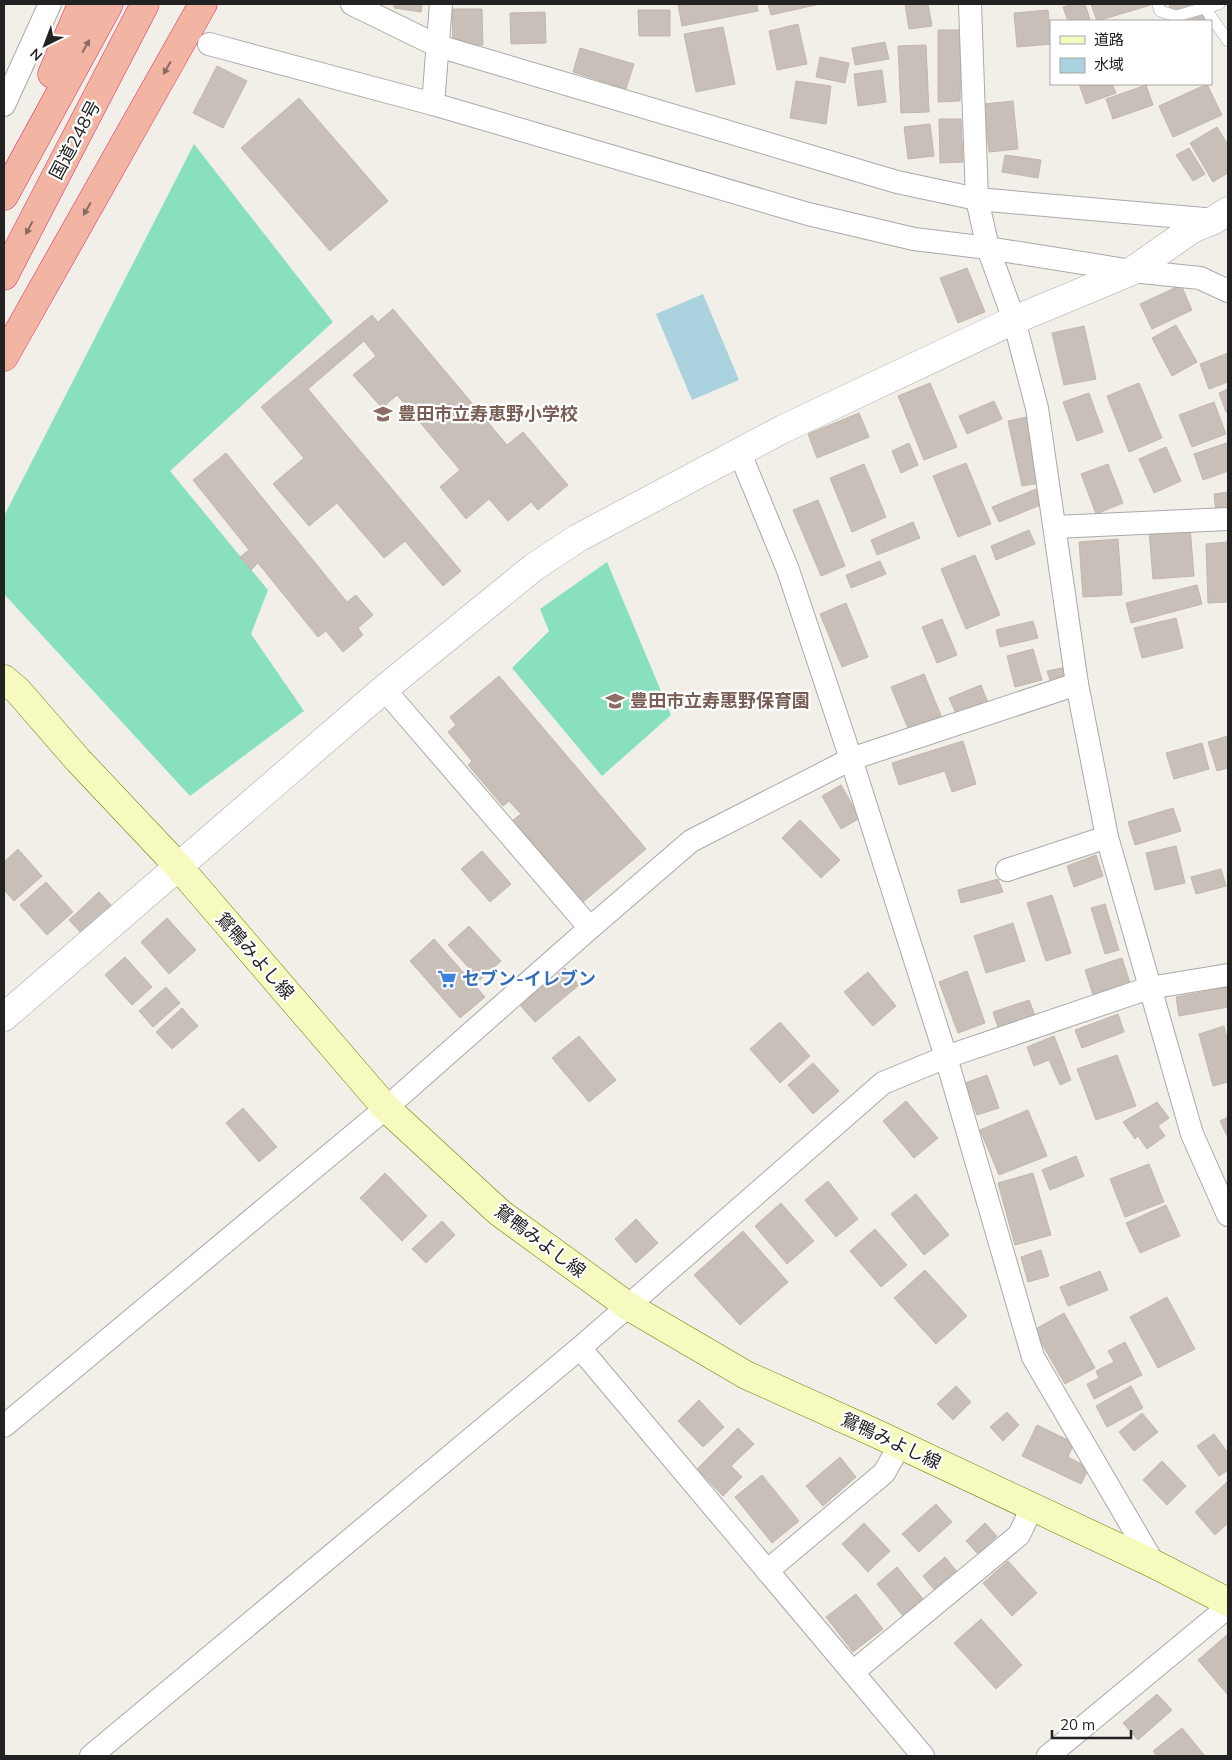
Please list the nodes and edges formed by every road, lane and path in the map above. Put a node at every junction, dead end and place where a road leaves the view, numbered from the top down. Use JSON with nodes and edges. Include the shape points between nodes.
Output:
{"nodes":[{"id":1,"x":50,"y":4,"type":"edge"},
{"id":2,"x":82,"y":4,"type":"edge"},
{"id":3,"x":109,"y":4,"type":"edge"},
{"id":4,"x":145,"y":4,"type":"edge"},
{"id":5,"x":161,"y":4,"type":"edge"},
{"id":6,"x":352,"y":4,"type":"edge"},
{"id":7,"x":441,"y":4,"type":"edge"},
{"id":8,"x":970,"y":4,"type":"edge"},
{"id":9,"x":1158,"y":4,"type":"edge"},
{"id":10,"x":1219,"y":4,"type":"edge"},
{"id":11,"x":1205,"y":8,"type":"junction"},
{"id":12,"x":201,"y":24,"type":"edge"},
{"id":13,"x":1228,"y":41,"type":"edge"},
{"id":14,"x":438,"y":46,"type":"junction"},
{"id":15,"x":108,"y":76,"type":"junction"},
{"id":16,"x":4,"y":104,"type":"edge"},
{"id":17,"x":433,"y":104,"type":"junction"},
{"id":18,"x":4,"y":188,"type":"edge"},
{"id":19,"x":4,"y":196,"type":"edge"},
{"id":20,"x":977,"y":199,"type":"junction"},
{"id":21,"x":1216,"y":221,"type":"edge"},
{"id":22,"x":988,"y":248,"type":"junction"},
{"id":23,"x":1132,"y":271,"type":"junction"},
{"id":24,"x":4,"y":276,"type":"edge"},
{"id":25,"x":1228,"y":291,"type":"edge"},
{"id":26,"x":1014,"y":320,"type":"junction"},
{"id":27,"x":4,"y":357,"type":"edge"},
{"id":28,"x":739,"y":452,"type":"junction"},
{"id":29,"x":1228,"y":519,"type":"edge"},
{"id":30,"x":1055,"y":527,"type":"junction"},
{"id":31,"x":4,"y":679,"type":"edge"},
{"id":32,"x":1077,"y":684,"type":"junction"},
{"id":33,"x":384,"y":689,"type":"junction"},
{"id":34,"x":851,"y":759,"type":"junction"},
{"id":35,"x":1107,"y":836,"type":"junction"},
{"id":36,"x":178,"y":866,"type":"junction"},
{"id":37,"x":1007,"y":870,"type":"dead end"},
{"id":38,"x":590,"y":928,"type":"junction"},
{"id":39,"x":1228,"y":975,"type":"edge"},
{"id":40,"x":1149,"y":988,"type":"junction"},
{"id":41,"x":4,"y":1017,"type":"edge"},
{"id":42,"x":946,"y":1057,"type":"junction"},
{"id":43,"x":386,"y":1108,"type":"junction"},
{"id":44,"x":1228,"y":1215,"type":"edge"},
{"id":45,"x":628,"y":1306,"type":"junction"},
{"id":46,"x":580,"y":1348,"type":"junction"},
{"id":47,"x":4,"y":1426,"type":"edge"},
{"id":48,"x":900,"y":1445,"type":"junction"},
{"id":49,"x":1032,"y":1507,"type":"junction"},
{"id":50,"x":1154,"y":1564,"type":"junction"},
{"id":51,"x":767,"y":1570,"type":"junction"},
{"id":52,"x":1228,"y":1602,"type":"edge"},
{"id":53,"x":1228,"y":1607,"type":"edge"},
{"id":54,"x":853,"y":1672,"type":"junction"},
{"id":55,"x":92,"y":1756,"type":"edge"},
{"id":56,"x":923,"y":1756,"type":"edge"},
{"id":57,"x":1048,"y":1756,"type":"edge"}],
"edges":[{"from":1,"to":16,"type":"street"},
{"from":2,"to":18,"type":"highway"},
{"from":19,"to":3,"type":"highway","name":"国道248号","one_way":true},
{"from":4,"to":15,"type":"highway","name":"国道248号"},
{"from":5,"to":15,"type":"highway"},
{"from":6,"to":14,"type":"street"},
{"from":7,"to":14,"type":"street"},
{"from":8,"to":20,"type":"street"},
{"from":9,"to":11,"type":"lane","via":[[1160,11],[1176,16]]},
{"from":10,"to":11,"type":"lane"},
{"from":11,"to":13,"type":"lane"},
{"from":12,"to":17,"type":"street"},
{"from":12,"to":27,"type":"highway","one_way":true},
{"from":14,"to":17,"type":"street"},
{"from":14,"to":20,"type":"street","via":[[897,182]]},
{"from":15,"to":24,"type":"highway","name":"国道248号","one_way":true},
{"from":17,"to":22,"type":"street","via":[[808,214],[914,239]]},
{"from":20,"to":21,"type":"street"},
{"from":20,"to":22,"type":"street"},
{"from":21,"to":23,"type":"street"},
{"from":22,"to":23,"type":"street"},
{"from":22,"to":26,"type":"street"},
{"from":23,"to":25,"type":"street","via":[[1200,278]]},
{"from":23,"to":26,"type":"street"},
{"from":26,"to":28,"type":"street"},
{"from":26,"to":30,"type":"street","via":[[1037,408]]},
{"from":28,"to":33,"type":"street","via":[[578,538],[534,568]]},
{"from":28,"to":34,"type":"street","via":[[788,570]]},
{"from":29,"to":30,"type":"street"},
{"from":30,"to":32,"type":"street"},
{"from":31,"to":36,"type":"main road","name":"鴛鴨みよし線"},
{"from":32,"to":34,"type":"street"},
{"from":32,"to":35,"type":"street"},
{"from":33,"to":36,"type":"street"},
{"from":33,"to":38,"type":"street"},
{"from":34,"to":38,"type":"street","via":[[691,841]]},
{"from":34,"to":42,"type":"street"},
{"from":35,"to":37,"type":"street"},
{"from":35,"to":40,"type":"street"},
{"from":36,"to":41,"type":"street"},
{"from":36,"to":43,"type":"main road","name":"鴛鴨みよし線"},
{"from":38,"to":43,"type":"street"},
{"from":39,"to":40,"type":"street"},
{"from":40,"to":42,"type":"street"},
{"from":40,"to":44,"type":"street","via":[[1192,1134]]},
{"from":42,"to":45,"type":"street","via":[[883,1083]]},
{"from":42,"to":50,"type":"street","via":[[1033,1357]]},
{"from":43,"to":45,"type":"main road","name":"鴛鴨みよし線","via":[[500,1213]]},
{"from":43,"to":47,"type":"street"},
{"from":45,"to":46,"type":"street"},
{"from":45,"to":48,"type":"main road","name":"鴛鴨みよし線","via":[[746,1375]]},
{"from":46,"to":51,"type":"street"},
{"from":46,"to":55,"type":"street"},
{"from":48,"to":49,"type":"main road","name":"鴛鴨みよし線"},
{"from":48,"to":51,"type":"street","via":[[884,1472]]},
{"from":49,"to":50,"type":"main road","name":"鴛鴨みよし線"},
{"from":49,"to":54,"type":"street","via":[[1018,1536]]},
{"from":50,"to":52,"type":"main road","name":"鴛鴨みよし線"},
{"from":51,"to":54,"type":"street"},
{"from":53,"to":57,"type":"street"},
{"from":54,"to":56,"type":"street"}]}
